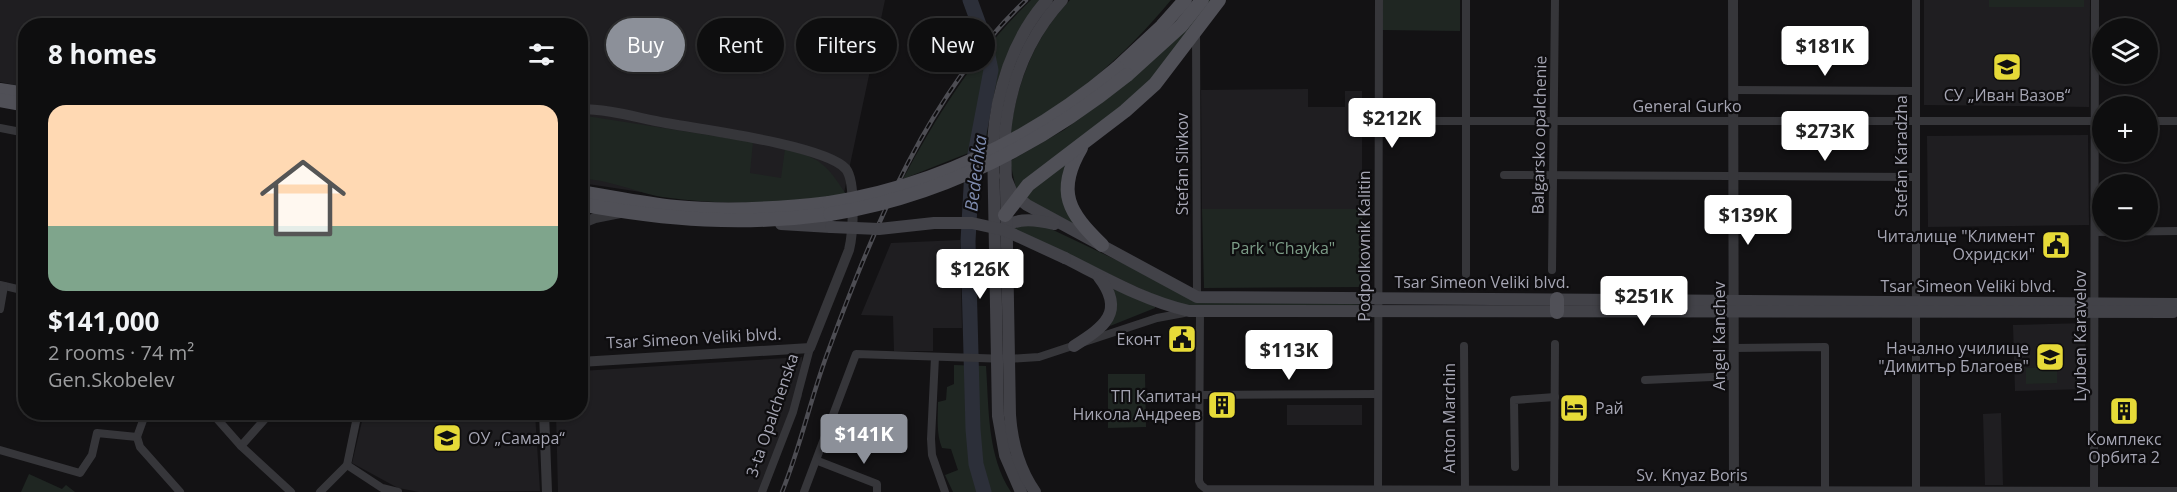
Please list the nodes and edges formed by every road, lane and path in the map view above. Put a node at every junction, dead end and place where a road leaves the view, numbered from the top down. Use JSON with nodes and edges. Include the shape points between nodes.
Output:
{"nodes":[{"id":1,"x":1047,"y":0,"type":"edge"},
{"id":2,"x":1062,"y":0,"type":"edge"},
{"id":3,"x":1178,"y":0,"type":"edge"},
{"id":4,"x":1185,"y":0,"type":"edge"},
{"id":5,"x":1202,"y":0,"type":"edge"},
{"id":6,"x":1219,"y":0,"type":"edge"},
{"id":7,"x":1379,"y":0,"type":"edge"},
{"id":8,"x":1466,"y":0,"type":"edge"},
{"id":9,"x":1555,"y":0,"type":"edge"},
{"id":10,"x":1734,"y":0,"type":"edge"},
{"id":11,"x":1916,"y":0,"type":"edge"},
{"id":12,"x":2095,"y":0,"type":"edge"},
{"id":13,"x":1162,"y":26,"type":"junction"},
{"id":14,"x":1196,"y":31,"type":"junction"},
{"id":15,"x":1122,"y":71,"type":"junction"},
{"id":16,"x":0,"y":90,"type":"edge"},
{"id":17,"x":1734,"y":90,"type":"junction"},
{"id":18,"x":1916,"y":91,"type":"junction"},
{"id":19,"x":18,"y":93,"type":"edge"},
{"id":20,"x":2098,"y":96,"type":"edge"},
{"id":21,"x":0,"y":100,"type":"edge"},
{"id":22,"x":18,"y":103,"type":"edge"},
{"id":23,"x":588,"y":111,"type":"edge"},
{"id":24,"x":1379,"y":121,"type":"junction"},
{"id":25,"x":1466,"y":121,"type":"junction"},
{"id":26,"x":1554,"y":121,"type":"junction"},
{"id":27,"x":1734,"y":121,"type":"junction"},
{"id":28,"x":1916,"y":121,"type":"junction"},
{"id":29,"x":2092,"y":121,"type":"edge"},
{"id":30,"x":2158,"y":121,"type":"edge"},
{"id":31,"x":2177,"y":121,"type":"edge"},
{"id":32,"x":0,"y":128,"type":"edge"},
{"id":33,"x":18,"y":131,"type":"edge"},
{"id":34,"x":1083,"y":145,"type":"junction"},
{"id":35,"x":1504,"y":175,"type":"dead end"},
{"id":36,"x":1734,"y":175,"type":"junction"},
{"id":37,"x":1005,"y":176,"type":"junction"},
{"id":38,"x":1554,"y":176,"type":"junction"},
{"id":39,"x":1916,"y":177,"type":"junction"},
{"id":40,"x":588,"y":189,"type":"edge"},
{"id":41,"x":588,"y":194,"type":"edge"},
{"id":42,"x":1017,"y":198,"type":"junction"},
{"id":43,"x":588,"y":204,"type":"edge"},
{"id":44,"x":625,"y":206,"type":"junction"},
{"id":45,"x":830,"y":215,"type":"junction"},
{"id":46,"x":588,"y":221,"type":"edge"},
{"id":47,"x":1005,"y":221,"type":"junction"},
{"id":48,"x":1072,"y":229,"type":"junction"},
{"id":49,"x":2158,"y":231,"type":"edge"},
{"id":50,"x":2177,"y":231,"type":"edge"},
{"id":51,"x":2095,"y":240,"type":"edge"},
{"id":52,"x":994,"y":241,"type":"junction"},
{"id":53,"x":1102,"y":245,"type":"junction"},
{"id":54,"x":1552,"y":270,"type":"dead end"},
{"id":55,"x":1096,"y":273,"type":"junction"},
{"id":56,"x":1466,"y":274,"type":"dead end"},
{"id":57,"x":2,"y":286,"type":"edge"},
{"id":58,"x":18,"y":289,"type":"edge"},
{"id":59,"x":1197,"y":297,"type":"junction"},
{"id":60,"x":1379,"y":298,"type":"junction"},
{"id":61,"x":2177,"y":304,"type":"edge"},
{"id":62,"x":1557,"y":305,"type":"junction"},
{"id":63,"x":1734,"y":306,"type":"junction"},
{"id":64,"x":1916,"y":307,"type":"junction"},
{"id":65,"x":2095,"y":308,"type":"junction"},
{"id":66,"x":0,"y":309,"type":"edge"},
{"id":67,"x":1197,"y":311,"type":"junction"},
{"id":68,"x":1378,"y":312,"type":"junction"},
{"id":69,"x":2177,"y":312,"type":"edge"},
{"id":70,"x":1555,"y":344,"type":"dead end"},
{"id":71,"x":1074,"y":346,"type":"junction"},
{"id":72,"x":1464,"y":346,"type":"dead end"},
{"id":73,"x":810,"y":348,"type":"junction"},
{"id":74,"x":1734,"y":348,"type":"junction"},
{"id":75,"x":935,"y":357,"type":"junction"},
{"id":76,"x":1002,"y":359,"type":"junction"},
{"id":77,"x":588,"y":362,"type":"edge"},
{"id":78,"x":1734,"y":376,"type":"junction"},
{"id":79,"x":1645,"y":380,"type":"dead end"},
{"id":80,"x":1378,"y":394,"type":"junction"},
{"id":81,"x":1200,"y":395,"type":"junction"},
{"id":82,"x":1555,"y":397,"type":"junction"},
{"id":83,"x":143,"y":420,"type":"edge"},
{"id":84,"x":218,"y":420,"type":"edge"},
{"id":85,"x":264,"y":420,"type":"edge"},
{"id":86,"x":356,"y":420,"type":"edge"},
{"id":87,"x":544,"y":420,"type":"edge"},
{"id":88,"x":137,"y":437,"type":"junction"},
{"id":89,"x":241,"y":446,"type":"junction"},
{"id":90,"x":0,"y":450,"type":"edge"},
{"id":91,"x":818,"y":460,"type":"junction"},
{"id":92,"x":347,"y":465,"type":"junction"},
{"id":93,"x":1515,"y":467,"type":"dead end"},
{"id":94,"x":1464,"y":489,"type":"junction"},
{"id":95,"x":1378,"y":490,"type":"edge"},
{"id":96,"x":2177,"y":490,"type":"edge"},
{"id":97,"x":1554,"y":491,"type":"edge"},
{"id":98,"x":1734,"y":491,"type":"edge"},
{"id":99,"x":1825,"y":491,"type":"edge"},
{"id":100,"x":1916,"y":491,"type":"edge"},
{"id":101,"x":2094,"y":491,"type":"edge"},
{"id":102,"x":180,"y":492,"type":"edge"},
{"id":103,"x":291,"y":492,"type":"edge"},
{"id":104,"x":320,"y":492,"type":"edge"},
{"id":105,"x":398,"y":492,"type":"edge"},
{"id":106,"x":547,"y":492,"type":"edge"},
{"id":107,"x":762,"y":492,"type":"edge"},
{"id":108,"x":804,"y":492,"type":"edge"},
{"id":109,"x":877,"y":492,"type":"edge"},
{"id":110,"x":945,"y":492,"type":"edge"},
{"id":111,"x":1021,"y":492,"type":"edge"},
{"id":112,"x":1035,"y":492,"type":"edge"}],
"edges":[{"from":1,"to":52,"type":"main road","via":[[1020,41],[1000,90],[993,142]]},
{"from":2,"to":37,"type":"main road","via":[[1032,42],[1015,82],[1006,122]]},
{"from":3,"to":13,"type":"main road"},
{"from":4,"to":13,"type":"main road"},
{"from":5,"to":15,"type":"main road","via":[[1181,26]]},
{"from":6,"to":14,"type":"main road"},
{"from":7,"to":24,"type":"street","name":"Podpolkovnik Kalitin"},
{"from":8,"to":25,"type":"street"},
{"from":9,"to":26,"type":"street","name":"Balgarsko opalchenie"},
{"from":10,"to":17,"type":"street","name":"Angel Kanchev"},
{"from":11,"to":18,"type":"street","name":"Stefan Karadzha"},
{"from":12,"to":20,"type":"street","name":"Lyuben Karavelov"},
{"from":13,"to":15,"type":"main road"},
{"from":14,"to":34,"type":"main road","via":[[1155,84]]},
{"from":14,"to":59,"type":"street","name":"Stefan Slivkov"},
{"from":15,"to":45,"type":"main road","bridge":true,"via":[[1087,107],[976,171],[896,200]]},
{"from":16,"to":19,"type":"main road"},
{"from":17,"to":18,"type":"street"},
{"from":17,"to":27,"type":"street","name":"Angel Kanchev"},
{"from":18,"to":28,"type":"street","name":"Stefan Karadzha"},
{"from":21,"to":22,"type":"main road"},
{"from":23,"to":73,"type":"street","via":[[779,143],[820,154],[845,168],[852,192],[851,241]]},
{"from":24,"to":25,"type":"street","name":"General Gurko"},
{"from":24,"to":60,"type":"street","name":"Podpolkovnik Kalitin"},
{"from":25,"to":26,"type":"street","name":"General Gurko"},
{"from":25,"to":56,"type":"street"},
{"from":26,"to":27,"type":"street","name":"General Gurko"},
{"from":26,"to":38,"type":"street","name":"Balgarsko opalchenie"},
{"from":27,"to":28,"type":"street","name":"General Gurko"},
{"from":27,"to":36,"type":"street","name":"Angel Kanchev"},
{"from":28,"to":29,"type":"street","name":"General Gurko"},
{"from":28,"to":39,"type":"street","name":"Stefan Karadzha"},
{"from":30,"to":31,"type":"street"},
{"from":32,"to":33,"type":"street"},
{"from":34,"to":42,"type":"main road"},
{"from":34,"to":53,"type":"main road","via":[[1069,174],[1069,202],[1082,226]]},
{"from":35,"to":38,"type":"street"},
{"from":36,"to":38,"type":"street"},
{"from":36,"to":39,"type":"street"},
{"from":36,"to":63,"type":"street","name":"Angel Kanchev"},
{"from":37,"to":42,"type":"main road"},
{"from":37,"to":47,"type":"main road"},
{"from":38,"to":54,"type":"street","name":"Balgarsko opalchenie"},
{"from":39,"to":64,"type":"street","name":"Stefan Karadzha"},
{"from":40,"to":44,"type":"street"},
{"from":41,"to":44,"type":"main road"},
{"from":42,"to":47,"type":"main road"},
{"from":42,"to":48,"type":"main road","name":"Tsar Simeon Veliki blvd."},
{"from":43,"to":44,"type":"main road"},
{"from":44,"to":45,"type":"main road","via":[[767,209]]},
{"from":44,"to":45,"type":"main road","via":[[682,219],[750,222]]},
{"from":44,"to":46,"type":"street"},
{"from":45,"to":55,"type":"main road","name":"Tsar Simeon Veliki blvd.","bridge":true,"via":[[879,230],[972,223],[1004,230]]},
{"from":47,"to":48,"type":"main road","via":[[1033,220]]},
{"from":47,"to":52,"type":"main road"},
{"from":47,"to":76,"type":"main road"},
{"from":48,"to":53,"type":"main road","name":"Tsar Simeon Veliki blvd."},
{"from":49,"to":50,"type":"street"},
{"from":51,"to":65,"type":"street","name":"Lyuben Karavelov"},
{"from":52,"to":76,"type":"main road"},
{"from":53,"to":59,"type":"main road","name":"Tsar Simeon Veliki blvd."},
{"from":55,"to":67,"type":"main road","name":"Tsar Simeon Veliki blvd.","via":[[1162,304]]},
{"from":55,"to":71,"type":"main road","via":[[1109,293],[1109,316],[1100,329]]},
{"from":57,"to":58,"type":"street"},
{"from":57,"to":66,"type":"street"},
{"from":59,"to":60,"type":"main road","name":"Tsar Simeon Veliki blvd."},
{"from":60,"to":62,"type":"main road","name":"Tsar Simeon Veliki blvd."},
{"from":60,"to":68,"type":"street","name":"Podpolkovnik Kalitin"},
{"from":61,"to":65,"type":"main road","name":"Tsar Simeon Veliki blvd."},
{"from":62,"to":63,"type":"main road","name":"Tsar Simeon Veliki blvd."},
{"from":62,"to":68,"type":"main road","name":"Tsar Simeon Veliki blvd."},
{"from":63,"to":64,"type":"main road","name":"Tsar Simeon Veliki blvd."},
{"from":63,"to":74,"type":"street","name":"Angel Kanchev"},
{"from":64,"to":65,"type":"main road","name":"Tsar Simeon Veliki blvd."},
{"from":64,"to":100,"type":"street","name":"Stefan Karadzha"},
{"from":65,"to":69,"type":"main road","name":"Tsar Simeon Veliki blvd."},
{"from":65,"to":101,"type":"street","name":"Lyuben Karavelov"},
{"from":67,"to":68,"type":"main road","name":"Tsar Simeon Veliki blvd."},
{"from":67,"to":71,"type":"street","name":"Tsar Simeon Veliki blvd.","via":[[1157,318]]},
{"from":67,"to":81,"type":"street"},
{"from":68,"to":80,"type":"street","name":"Podpolkovnik Kalitin"},
{"from":70,"to":82,"type":"street"},
{"from":71,"to":76,"type":"street","name":"Tsar Simeon Veliki blvd.","via":[[1039,357]]},
{"from":72,"to":94,"type":"street","name":"Anton Marchin"},
{"from":73,"to":77,"type":"street","name":"Tsar Simeon Veliki blvd."},
{"from":73,"to":107,"type":"street","name":"3-ta Opalchenska","via":[[793,412]]},
{"from":74,"to":78,"type":"street","name":"Angel Kanchev"},
{"from":74,"to":99,"type":"street","via":[[1825,347]]},
{"from":75,"to":76,"type":"street","name":"Tsar Simeon Veliki blvd."},
{"from":75,"to":91,"type":"street","name":"Tsar Simeon Veliki blvd.","via":[[856,354]]},
{"from":75,"to":110,"type":"street","via":[[931,447]]},
{"from":76,"to":111,"type":"main road","via":[[1002,443]]},
{"from":76,"to":112,"type":"main road","via":[[1012,437]]},
{"from":78,"to":79,"type":"street"},
{"from":78,"to":98,"type":"street","name":"Angel Kanchev"},
{"from":80,"to":81,"type":"street"},
{"from":80,"to":95,"type":"street","name":"Podpolkovnik Kalitin"},
{"from":81,"to":95,"type":"street","name":"Sv. Knyaz Boris","via":[[1199,481],[1206,489]]},
{"from":82,"to":93,"type":"street","via":[[1514,400]]},
{"from":82,"to":97,"type":"street"},
{"from":83,"to":88,"type":"street"},
{"from":84,"to":89,"type":"street"},
{"from":85,"to":89,"type":"street"},
{"from":86,"to":92,"type":"street"},
{"from":87,"to":106,"type":"street"},
{"from":88,"to":90,"type":"street","via":[[97,433],[92,455],[80,473]]},
{"from":88,"to":102,"type":"street","via":[[140,447]]},
{"from":89,"to":103,"type":"street"},
{"from":91,"to":108,"type":"street"},
{"from":91,"to":109,"type":"street","via":[[877,484]]},
{"from":92,"to":104,"type":"street"},
{"from":92,"to":105,"type":"street","via":[[382,488]]},
{"from":94,"to":95,"type":"street","name":"Sv. Knyaz Boris"},
{"from":94,"to":97,"type":"street","name":"Sv. Knyaz Boris"},
{"from":96,"to":101,"type":"street","name":"Sv. Knyaz Boris"},
{"from":97,"to":98,"type":"street","name":"Sv. Knyaz Boris"},
{"from":98,"to":99,"type":"street","name":"Sv. Knyaz Boris"},
{"from":99,"to":100,"type":"street","name":"Sv. Knyaz Boris"},
{"from":100,"to":101,"type":"street","name":"Sv. Knyaz Boris"}]}
